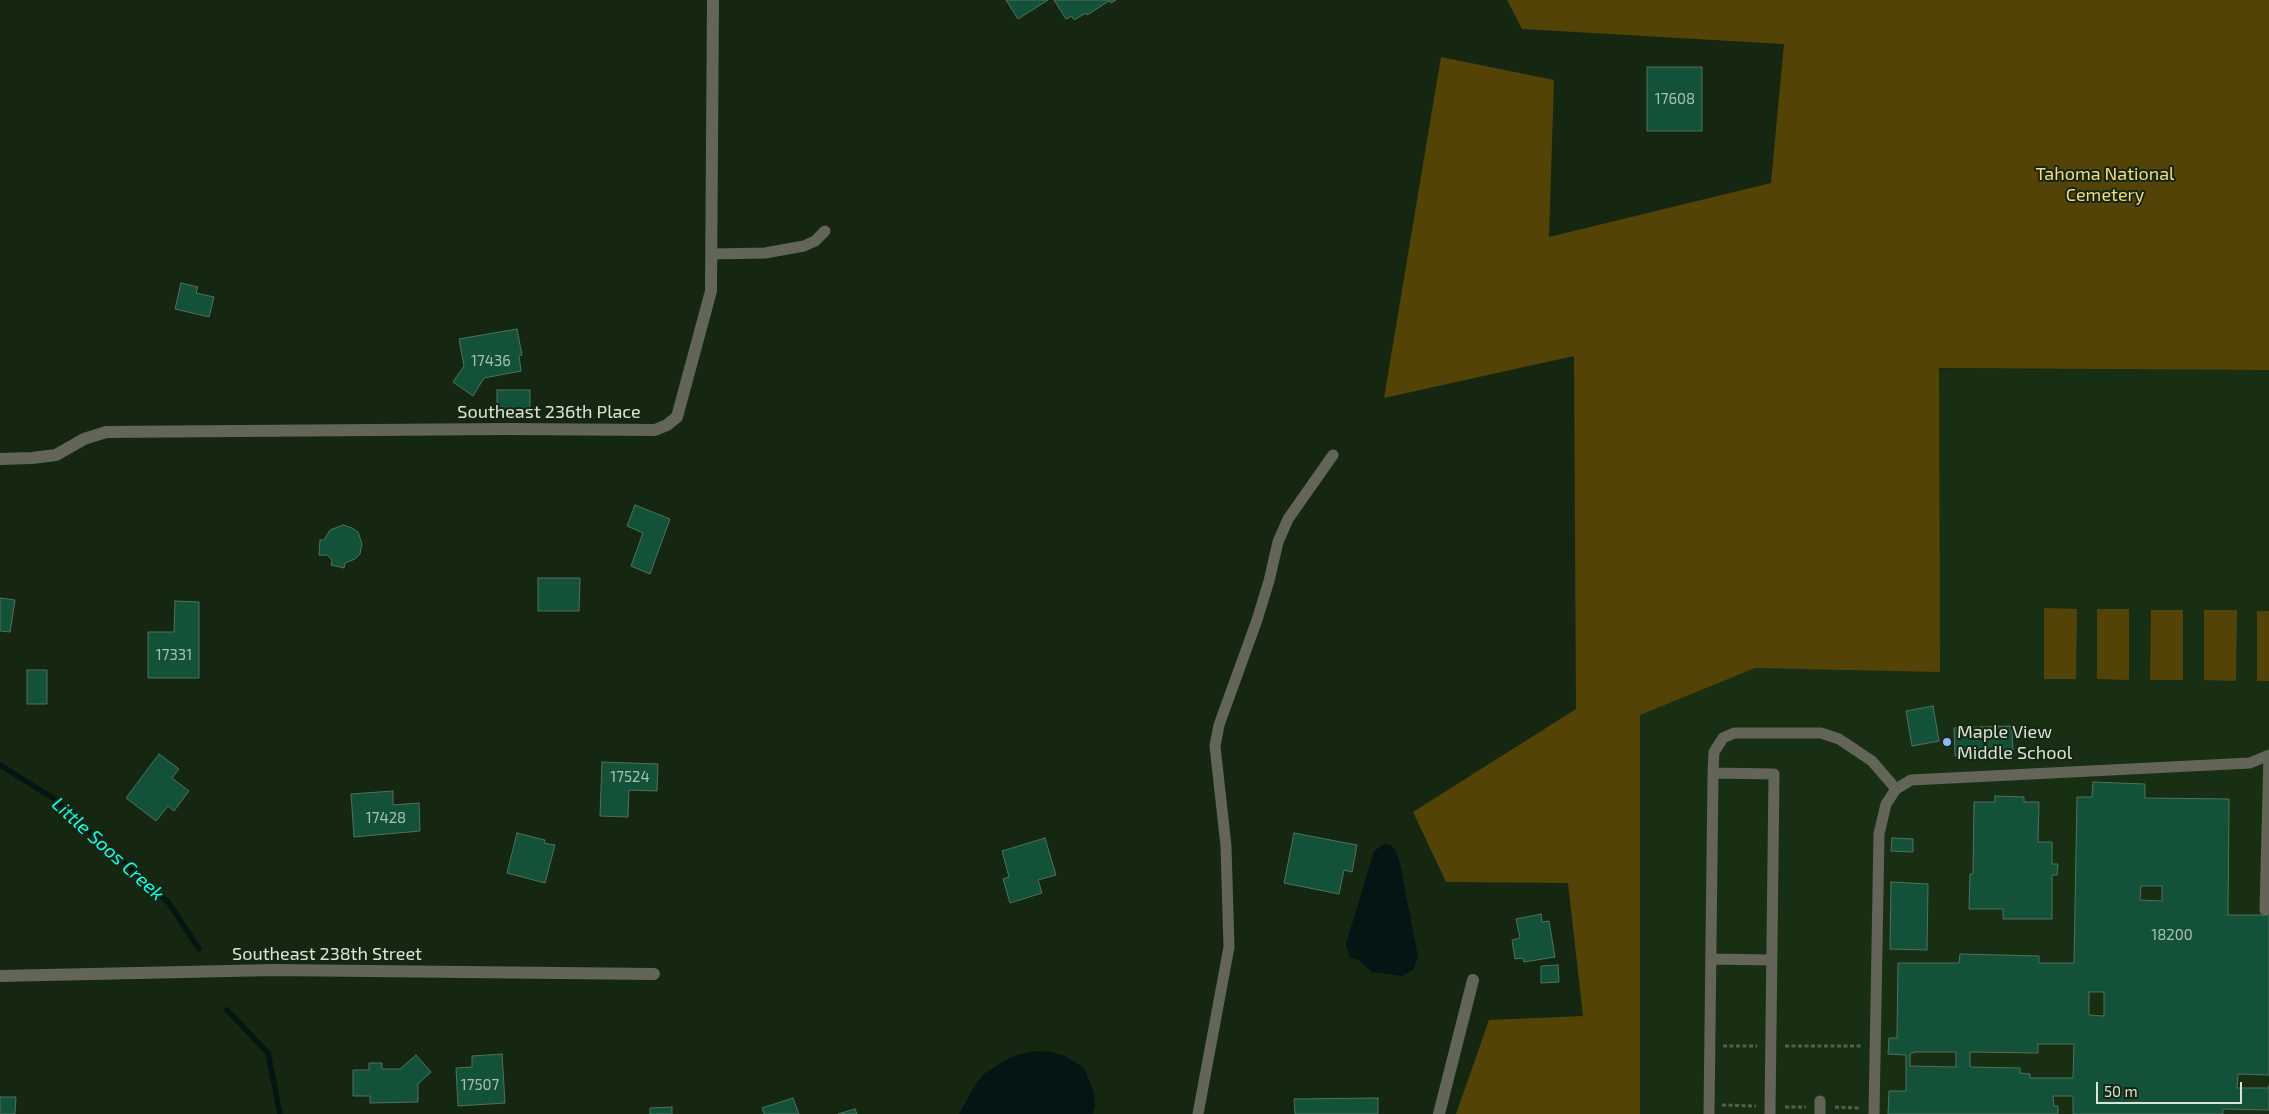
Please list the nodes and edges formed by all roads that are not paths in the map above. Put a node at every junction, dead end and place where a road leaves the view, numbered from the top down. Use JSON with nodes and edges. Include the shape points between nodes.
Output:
{"nodes":[{"id":1,"x":713,"y":0,"type":"edge"},
{"id":2,"x":825,"y":231,"type":"dead end"},
{"id":3,"x":713,"y":254,"type":"junction"},
{"id":4,"x":1333,"y":456,"type":"dead end"},
{"id":5,"x":0,"y":459,"type":"edge"},
{"id":6,"x":2269,"y":755,"type":"edge"},
{"id":7,"x":1713,"y":773,"type":"junction"},
{"id":8,"x":2268,"y":779,"type":"edge"},
{"id":9,"x":1896,"y":789,"type":"junction"},
{"id":10,"x":2265,"y":910,"type":"dead end"},
{"id":11,"x":1711,"y":960,"type":"junction"},
{"id":12,"x":1772,"y":960,"type":"junction"},
{"id":13,"x":654,"y":974,"type":"dead end"},
{"id":14,"x":0,"y":976,"type":"edge"},
{"id":15,"x":1473,"y":980,"type":"dead end"},
{"id":16,"x":1709,"y":1110,"type":"edge"},
{"id":17,"x":1770,"y":1110,"type":"edge"},
{"id":18,"x":1874,"y":1111,"type":"edge"},
{"id":19,"x":1198,"y":1114,"type":"edge"},
{"id":20,"x":1439,"y":1114,"type":"edge"}],
"edges":[{"from":1,"to":3,"type":"street","name":"Southeast 236th Place"},
{"from":2,"to":3,"type":"lane","via":[[804,246],[765,253]]},
{"from":3,"to":5,"type":"street","name":"Southeast 236th Place","via":[[711,291],[677,418],[655,430],[506,428],[106,432],[84,439],[56,455]]},
{"from":4,"to":19,"type":"lane","via":[[1288,519],[1278,542],[1257,620],[1219,725],[1215,746],[1226,846],[1229,947]]},
{"from":6,"to":8,"type":"lane"},
{"from":6,"to":9,"type":"lane","via":[[2250,763],[1911,780]]},
{"from":7,"to":9,"type":"lane","via":[[1714,752],[1723,738],[1734,734],[1821,734],[1839,739],[1872,761]]},
{"from":7,"to":11,"type":"lane"},
{"from":7,"to":12,"type":"lane","via":[[1774,774]]},
{"from":8,"to":10,"type":"lane"},
{"from":9,"to":18,"type":"lane","via":[[1886,804],[1879,834]]},
{"from":11,"to":12,"type":"lane"},
{"from":11,"to":16,"type":"lane"},
{"from":12,"to":17,"type":"lane"},
{"from":13,"to":14,"type":"street","name":"Southeast 238th Street","via":[[274,970]]},
{"from":15,"to":20,"type":"street"}]}
